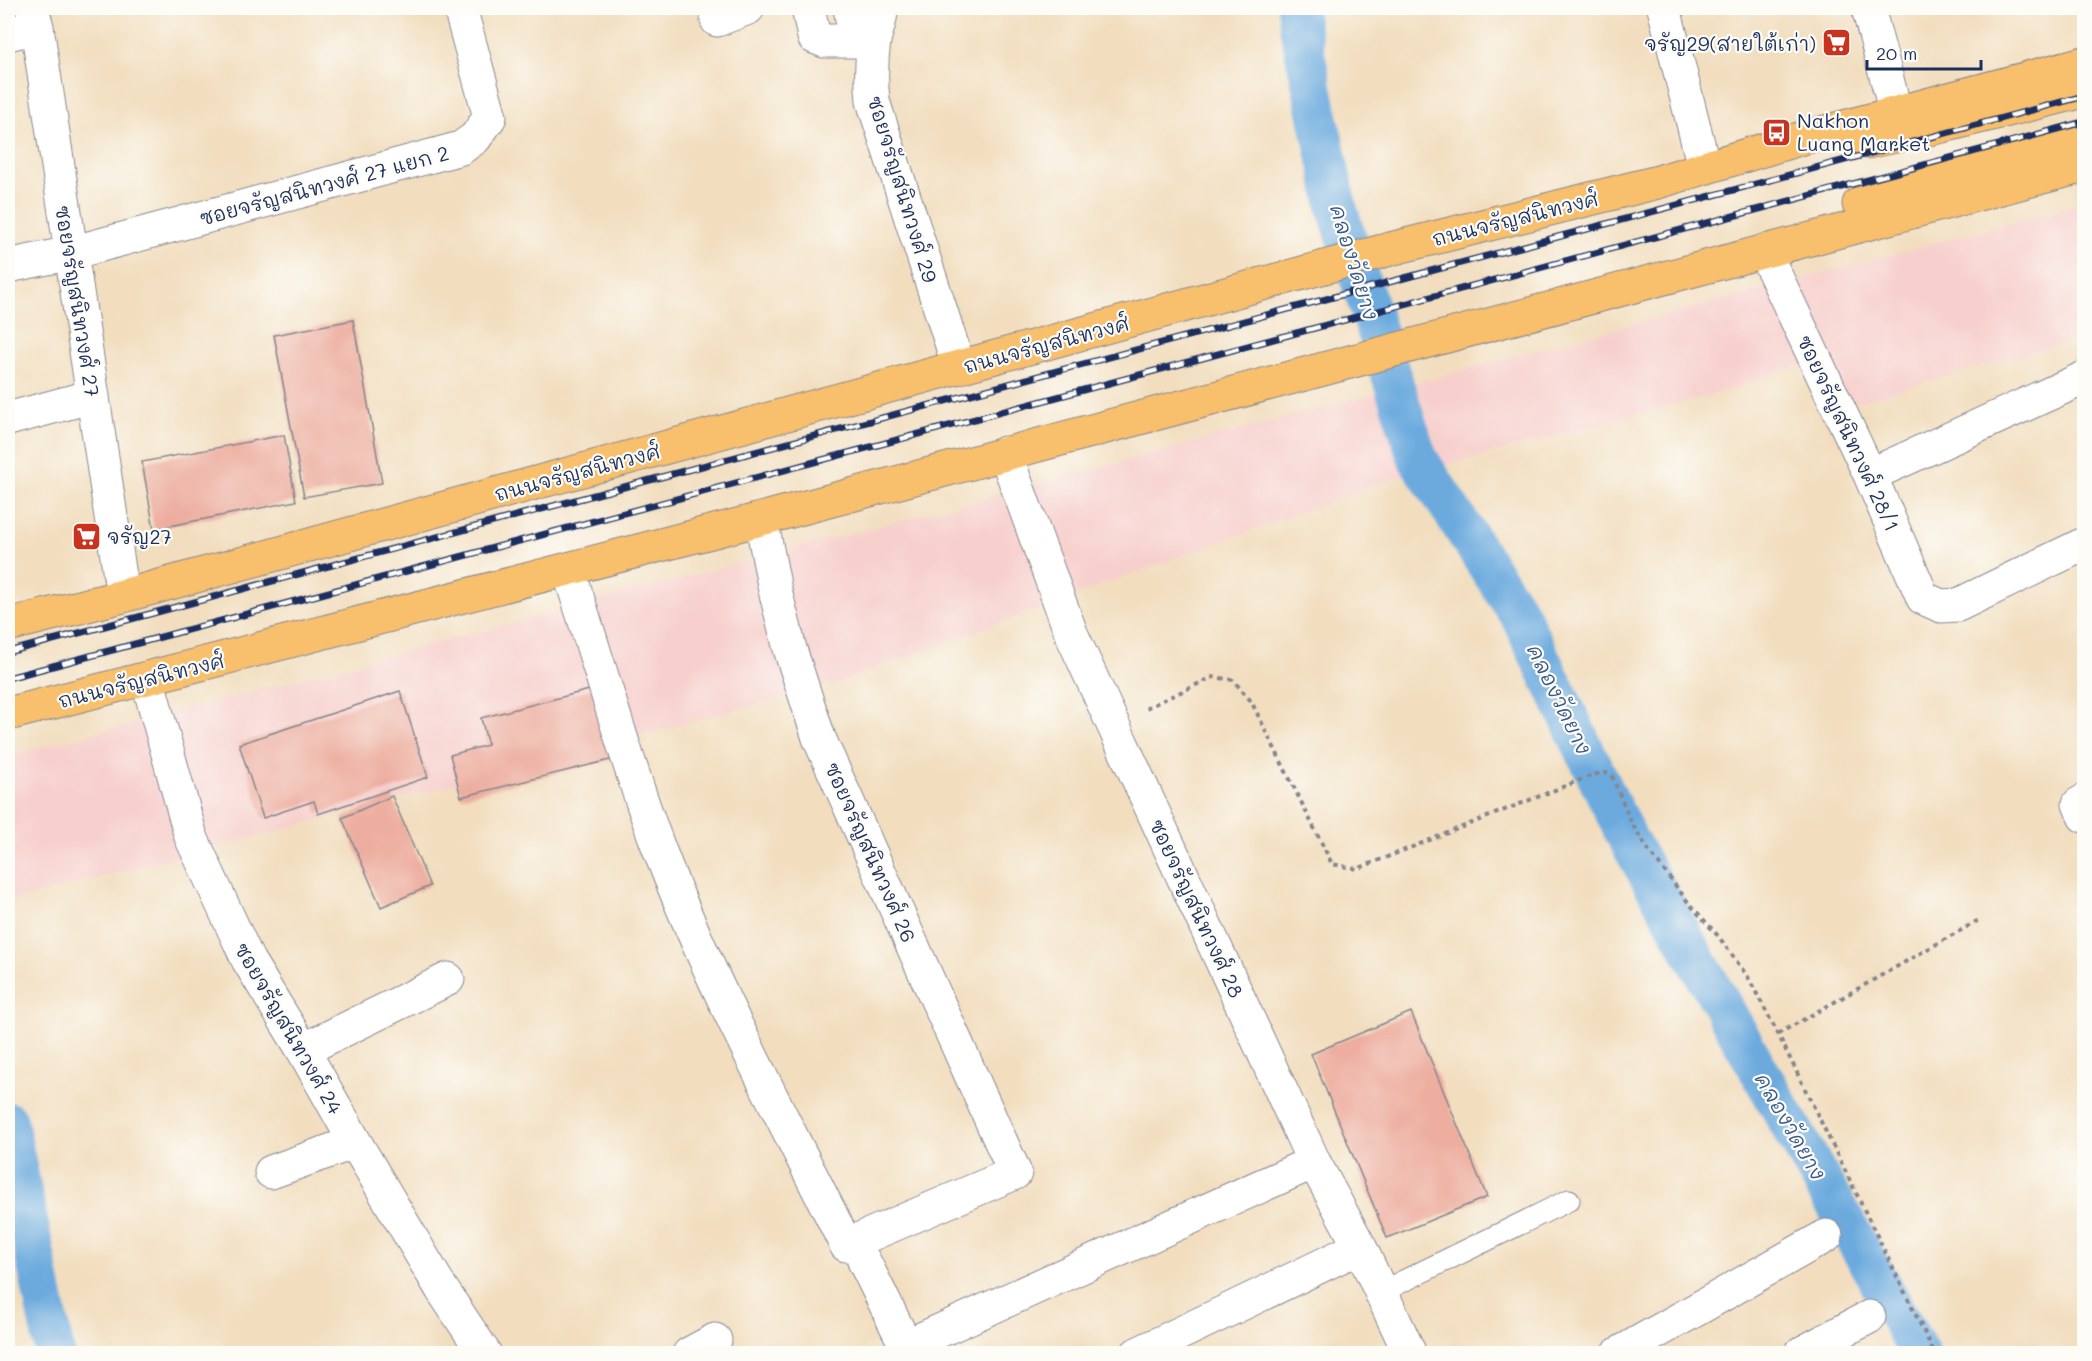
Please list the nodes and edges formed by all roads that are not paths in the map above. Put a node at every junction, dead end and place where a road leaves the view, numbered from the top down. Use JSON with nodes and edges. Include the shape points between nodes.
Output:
{"nodes":[{"id":1,"x":460,"y":8,"type":"edge"},
{"id":2,"x":748,"y":8,"type":"edge"},
{"id":3,"x":808,"y":8,"type":"edge"},
{"id":4,"x":850,"y":8,"type":"edge"},
{"id":5,"x":881,"y":8,"type":"edge"},
{"id":6,"x":1664,"y":8,"type":"edge"},
{"id":7,"x":1868,"y":8,"type":"edge"},
{"id":8,"x":717,"y":20,"type":"dead end"},
{"id":9,"x":25,"y":23,"type":"edge"},
{"id":10,"x":865,"y":41,"type":"junction"},
{"id":11,"x":2085,"y":63,"type":"edge"},
{"id":12,"x":2085,"y":91,"type":"edge"},
{"id":13,"x":1896,"y":113,"type":"junction"},
{"id":14,"x":2085,"y":136,"type":"edge"},
{"id":15,"x":2085,"y":166,"type":"edge"},
{"id":16,"x":1704,"y":167,"type":"junction"},
{"id":17,"x":1658,"y":182,"type":"junction"},
{"id":18,"x":1764,"y":251,"type":"junction"},
{"id":19,"x":71,"y":253,"type":"junction"},
{"id":20,"x":8,"y":266,"type":"edge"},
{"id":21,"x":1684,"y":273,"type":"junction"},
{"id":22,"x":959,"y":367,"type":"junction"},
{"id":23,"x":2085,"y":378,"type":"edge"},
{"id":24,"x":93,"y":396,"type":"junction"},
{"id":25,"x":8,"y":419,"type":"edge"},
{"id":26,"x":1005,"y":453,"type":"junction"},
{"id":27,"x":1870,"y":475,"type":"junction"},
{"id":28,"x":761,"y":519,"type":"junction"},
{"id":29,"x":2085,"y":544,"type":"edge"},
{"id":30,"x":568,"y":570,"type":"junction"},
{"id":31,"x":123,"y":596,"type":"junction"},
{"id":32,"x":8,"y":625,"type":"edge"},
{"id":33,"x":147,"y":678,"type":"junction"},
{"id":34,"x":8,"y":714,"type":"edge"},
{"id":35,"x":2085,"y":801,"type":"edge"},
{"id":36,"x":2085,"y":816,"type":"edge"},
{"id":37,"x":448,"y":979,"type":"dead end"},
{"id":38,"x":303,"y":1050,"type":"junction"},
{"id":39,"x":355,"y":1142,"type":"junction"},
{"id":40,"x":1314,"y":1162,"type":"junction"},
{"id":41,"x":271,"y":1172,"type":"dead end"},
{"id":42,"x":1569,"y":1200,"type":"dead end"},
{"id":43,"x":1826,"y":1236,"type":"dead end"},
{"id":44,"x":1360,"y":1247,"type":"junction"},
{"id":45,"x":864,"y":1260,"type":"dead end"},
{"id":46,"x":1381,"y":1292,"type":"junction"},
{"id":47,"x":1869,"y":1317,"type":"dead end"},
{"id":48,"x":908,"y":1350,"type":"edge"},
{"id":49,"x":485,"y":1353,"type":"edge"},
{"id":50,"x":1137,"y":1353,"type":"edge"},
{"id":51,"x":1410,"y":1353,"type":"edge"},
{"id":52,"x":1618,"y":1353,"type":"edge"},
{"id":53,"x":1800,"y":1353,"type":"edge"}],
"edges":[{"from":1,"to":19,"type":"street","name":"ซอยจรัญสนิทวงศ์ 27 แยก 2","via":[[490,117],[475,138],[461,148]]},
{"from":2,"to":8,"type":"street"},
{"from":3,"to":10,"type":"street","via":[[814,37],[824,41]]},
{"from":4,"to":10,"type":"street"},
{"from":5,"to":10,"type":"street","name":"ซอยจรัญสนิทวงศ์ 29","via":[[882,14]]},
{"from":6,"to":16,"type":"street"},
{"from":7,"to":13,"type":"street"},
{"from":9,"to":19,"type":"street","name":"ซอยจรัญสนิทวงศ์ 27"},
{"from":10,"to":22,"type":"street","name":"ซอยจรัญสนิทวงศ์ 29","via":[[873,101]]},
{"from":11,"to":13,"type":"main road","name":"ถนนจรัญสนิทวงศ์"},
{"from":12,"to":17,"type":"main road","via":[[1835,149]]},
{"from":13,"to":16,"type":"main road","name":"ถนนจรัญสนิทวงศ์"},
{"from":14,"to":21,"type":"main road","via":[[1853,206]]},
{"from":15,"to":18,"type":"main road","name":"ถนนจรัญสนิทวงศ์"},
{"from":16,"to":17,"type":"main road","name":"ถนนจรัญสนิทวงศ์"},
{"from":17,"to":22,"type":"main road","name":"ถนนจรัญสนิทวงศ์","via":[[1390,249]]},
{"from":18,"to":21,"type":"main road","name":"ถนนจรัญสนิทวงศ์"},
{"from":18,"to":27,"type":"street","name":"ซอยจรัญสนิทวงศ์ 28/1"},
{"from":19,"to":20,"type":"street"},
{"from":19,"to":24,"type":"street","name":"ซอยจรัญสนิทวงศ์ 27"},
{"from":21,"to":26,"type":"main road","name":"ถนนจรัญสนิทวงศ์"},
{"from":22,"to":31,"type":"main road","name":"ถนนจรัญสนิทวงศ์"},
{"from":23,"to":27,"type":"street"},
{"from":24,"to":25,"type":"street"},
{"from":24,"to":31,"type":"street","name":"ซอยจรัญสนิทวงศ์ 27"},
{"from":26,"to":28,"type":"main road","name":"ถนนจรัญสนิทวงศ์"},
{"from":26,"to":40,"type":"street","name":"ซอยจรัญสนิทวงศ์ 28","via":[[1071,633]]},
{"from":27,"to":29,"type":"street","name":"ซอยจรัญสนิทวงศ์ 28/1","via":[[1923,598],[1941,606],[1958,605]]},
{"from":28,"to":30,"type":"main road","name":"ถนนจรัญสนิทวงศ์"},
{"from":28,"to":30,"type":"street","name":"ซอยจรัญสนิทวงศ์ 26","via":[[790,649],[819,738],[1015,1173],[846,1245],[688,919],[646,813]]},
{"from":30,"to":33,"type":"main road","name":"ถนนจรัญสนิทวงศ์"},
{"from":31,"to":32,"type":"main road","name":"ถนนจรัญสนิทวงศ์"},
{"from":33,"to":34,"type":"main road","name":"ถนนจรัญสนิทวงศ์"},
{"from":33,"to":38,"type":"street","name":"ซอยจรัญสนิทวงศ์ 24","via":[[190,837],[248,960]]},
{"from":35,"to":36,"type":"street","via":[[2079,804]]},
{"from":37,"to":38,"type":"street"},
{"from":38,"to":39,"type":"street","name":"ซอยจรัญสนิทวงศ์ 24"},
{"from":39,"to":41,"type":"street"},
{"from":39,"to":49,"type":"street","name":"ซอยจรัญสนิทวงศ์ 24","via":[[441,1288]]},
{"from":40,"to":44,"type":"street","name":"ซอยจรัญสนิทวงศ์ 28"},
{"from":40,"to":48,"type":"street"},
{"from":42,"to":46,"type":"lane"},
{"from":43,"to":52,"type":"street"},
{"from":44,"to":46,"type":"street","name":"ซอยจรัญสนิทวงศ์ 28"},
{"from":44,"to":50,"type":"street"},
{"from":45,"to":48,"type":"street"},
{"from":46,"to":51,"type":"street","name":"ซอยจรัญสนิทวงศ์ 28"},
{"from":47,"to":53,"type":"street"}]}
